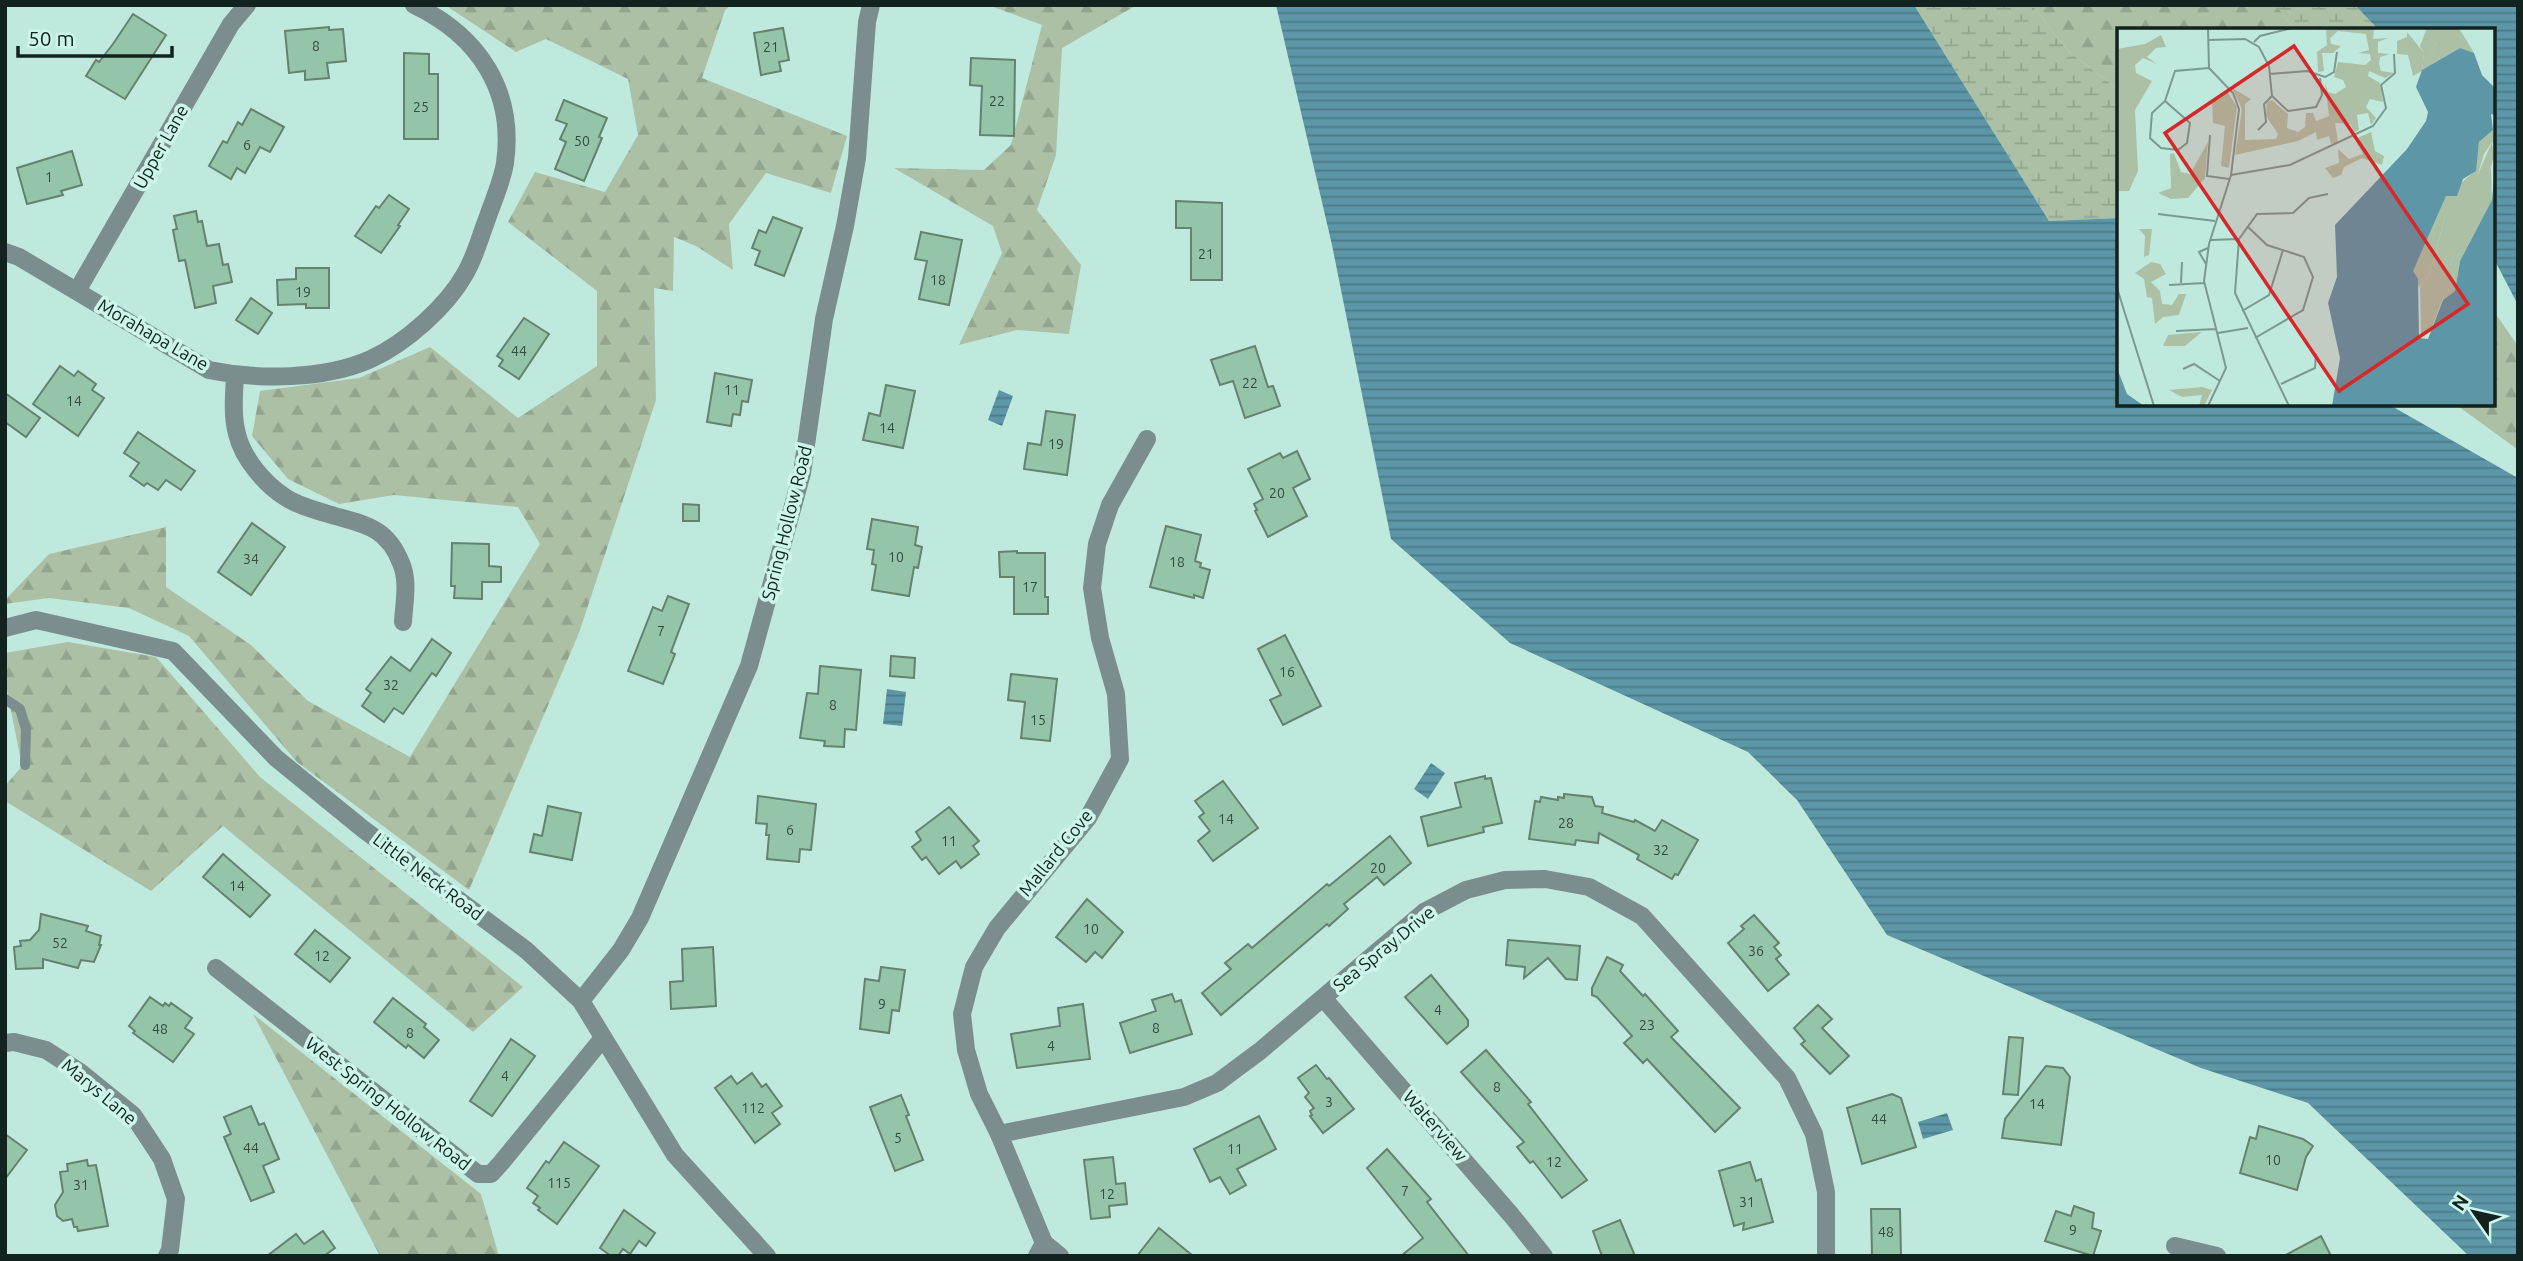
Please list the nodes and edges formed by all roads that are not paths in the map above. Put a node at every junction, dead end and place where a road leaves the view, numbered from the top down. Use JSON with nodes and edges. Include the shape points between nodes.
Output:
{"nodes":[{"id":1,"x":247,"y":5,"type":"edge"},
{"id":2,"x":414,"y":5,"type":"edge"},
{"id":3,"x":871,"y":5,"type":"edge"},
{"id":4,"x":5,"y":252,"type":"edge"},
{"id":5,"x":77,"y":291,"type":"junction"},
{"id":6,"x":235,"y":376,"type":"junction"},
{"id":7,"x":1147,"y":439,"type":"dead end"},
{"id":8,"x":402,"y":622,"type":"dead end"},
{"id":9,"x":5,"y":628,"type":"edge"},
{"id":10,"x":5,"y":699,"type":"edge"},
{"id":11,"x":25,"y":765,"type":"dead end"},
{"id":12,"x":216,"y":968,"type":"dead end"},
{"id":13,"x":1324,"y":999,"type":"junction"},
{"id":14,"x":581,"y":1001,"type":"junction"},
{"id":15,"x":603,"y":1038,"type":"junction"},
{"id":16,"x":5,"y":1043,"type":"edge"},
{"id":17,"x":999,"y":1134,"type":"junction"},
{"id":18,"x":2175,"y":1247,"type":"dead end"},
{"id":19,"x":1040,"y":1249,"type":"edge"},
{"id":20,"x":167,"y":1256,"type":"edge"},
{"id":21,"x":767,"y":1256,"type":"edge"},
{"id":22,"x":1060,"y":1256,"type":"edge"},
{"id":23,"x":1544,"y":1256,"type":"edge"},
{"id":24,"x":1826,"y":1256,"type":"edge"},
{"id":25,"x":2217,"y":1256,"type":"edge"}],
"edges":[{"from":1,"to":5,"type":"street","name":"Upper Lane","via":[[231,24]]},
{"from":2,"to":6,"type":"street","name":"Morahapa Lane","via":[[458,34],[482,58],[498,87],[508,124],[505,166],[465,274],[442,306],[372,359],[279,377]]},
{"from":3,"to":14,"type":"street","name":"Spring Hollow Road","via":[[857,158],[824,319],[802,473],[772,588],[749,666],[640,918]]},
{"from":4,"to":5,"type":"street","name":"Morahapa Lane"},
{"from":5,"to":6,"type":"street","name":"Morahapa Lane","via":[[209,370]]},
{"from":6,"to":8,"type":"street","via":[[237,437],[253,467],[287,499],[366,524],[384,536],[404,572]]},
{"from":7,"to":17,"type":"street","name":"Mallard Cove","via":[[1110,505],[1097,544],[1093,588],[1115,694],[1120,759],[1088,818],[997,928],[974,967],[962,1014],[966,1050],[979,1094]]},
{"from":9,"to":14,"type":"street","name":"Little Neck Road","via":[[36,620],[173,651],[276,758],[526,950]]},
{"from":10,"to":11,"type":"lane","via":[[20,709],[26,729]]},
{"from":12,"to":15,"type":"street","name":"West Spring Hollow Road","via":[[478,1174],[491,1174]]},
{"from":13,"to":17,"type":"street","name":"Sea Spray Drive","via":[[1217,1083],[1184,1097]]},
{"from":13,"to":23,"type":"street","name":"Waterview"},
{"from":13,"to":24,"type":"street","name":"Sea Spray Drive","via":[[1424,912],[1466,890],[1505,880],[1545,879],[1589,887],[1642,916],[1787,1078],[1814,1134],[1826,1192]]},
{"from":14,"to":15,"type":"street","name":"Little Neck Road"},
{"from":15,"to":21,"type":"street","name":"Little Neck Road","via":[[676,1156]]},
{"from":16,"to":20,"type":"street","name":"Marys Lane","via":[[46,1050],[132,1115],[162,1159],[176,1199]]},
{"from":17,"to":19,"type":"street","name":"Mallard Cove"},
{"from":18,"to":25,"type":"street"},
{"from":19,"to":22,"type":"street"}]}
